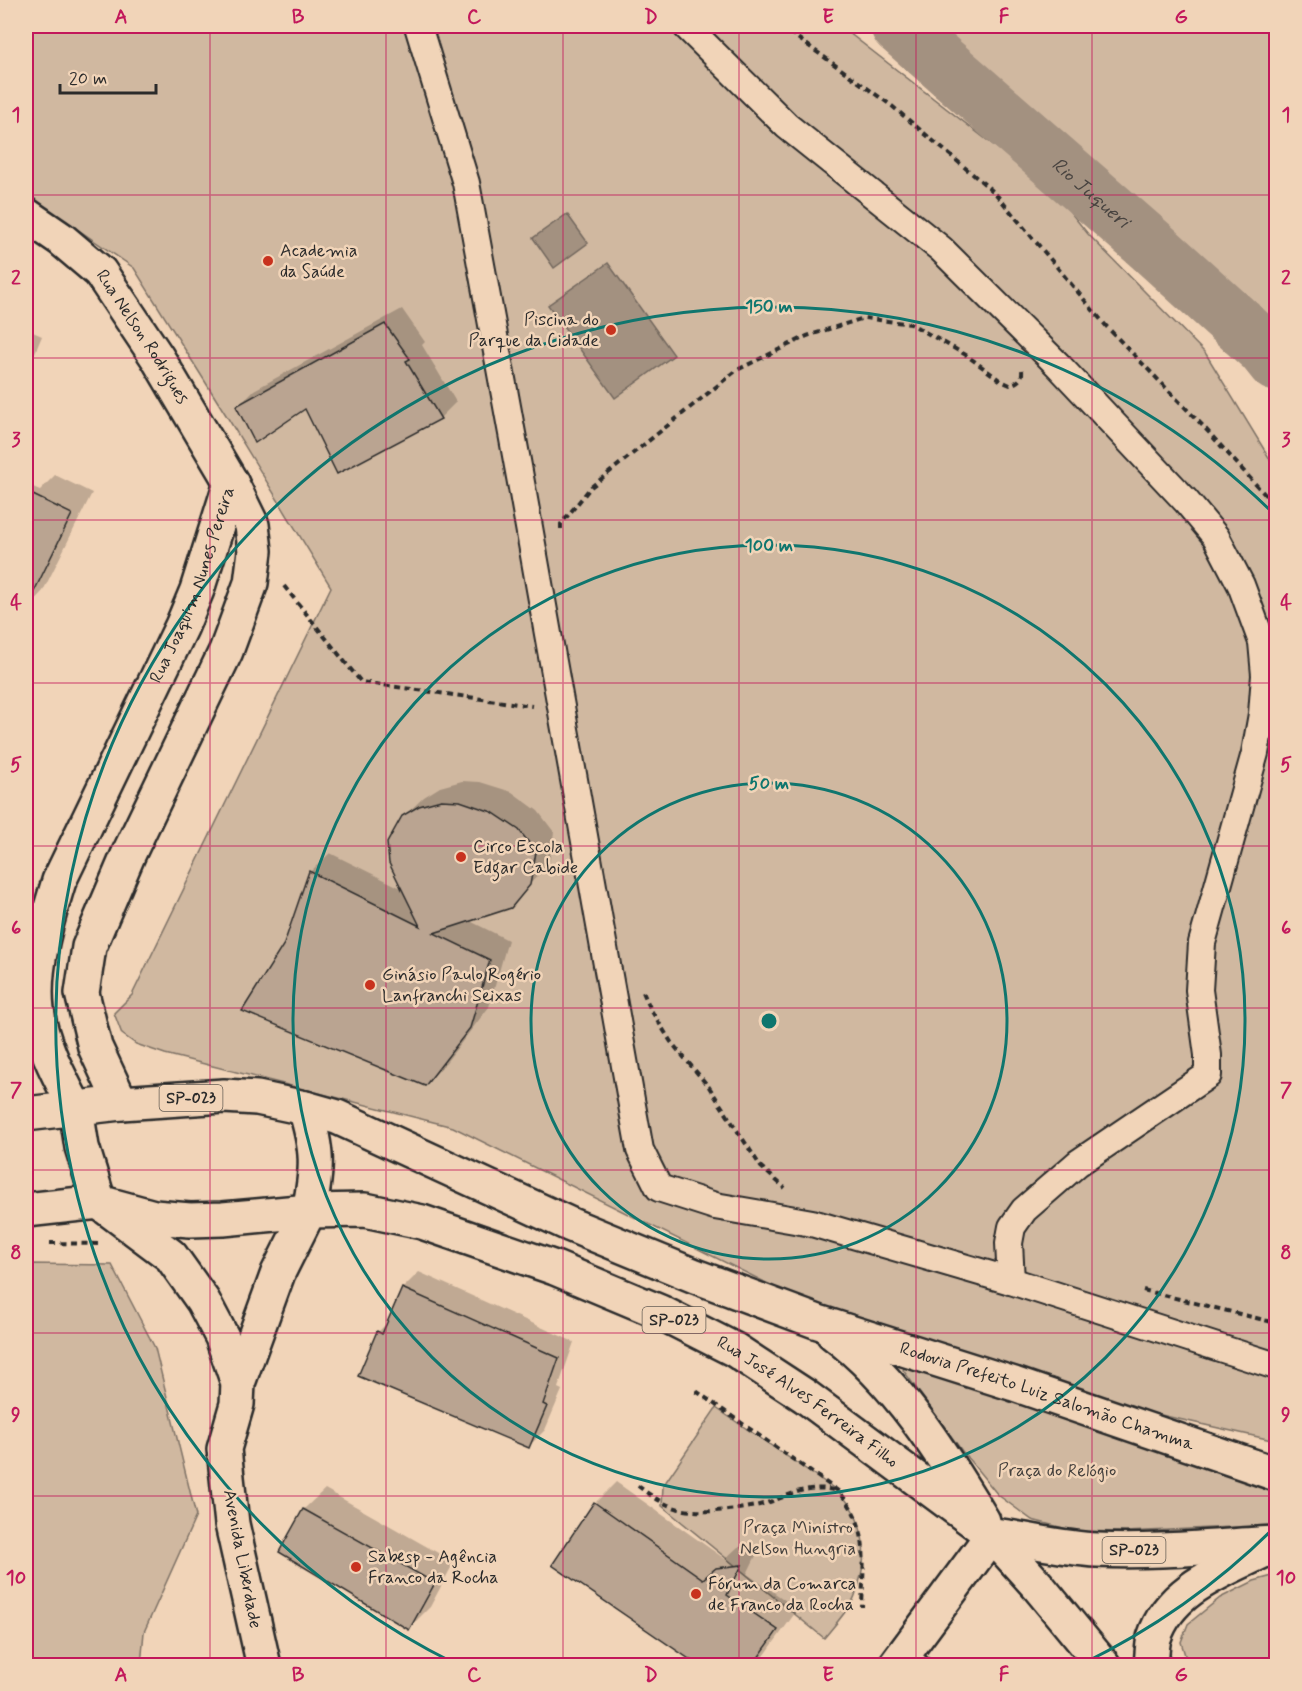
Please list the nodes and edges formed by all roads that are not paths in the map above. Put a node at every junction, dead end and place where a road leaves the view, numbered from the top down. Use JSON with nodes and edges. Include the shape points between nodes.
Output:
{"nodes":[{"id":1,"x":418,"y":26,"type":"edge"},
{"id":2,"x":686,"y":26,"type":"edge"},
{"id":3,"x":26,"y":215,"type":"edge"},
{"id":4,"x":231,"y":482,"type":"junction"},
{"id":5,"x":46,"y":922,"type":"junction"},
{"id":6,"x":26,"y":965,"type":"edge"},
{"id":7,"x":121,"y":1103,"type":"junction"},
{"id":8,"x":305,"y":1108,"type":"junction"},
{"id":9,"x":76,"y":1109,"type":"junction"},
{"id":10,"x":26,"y":1114,"type":"edge"},
{"id":11,"x":99,"y":1203,"type":"junction"},
{"id":12,"x":26,"y":1210,"type":"edge"},
{"id":13,"x":309,"y":1211,"type":"junction"},
{"id":14,"x":1011,"y":1281,"type":"junction"},
{"id":15,"x":818,"y":1322,"type":"junction"},
{"id":16,"x":1276,"y":1366,"type":"edge"},
{"id":17,"x":238,"y":1383,"type":"junction"},
{"id":18,"x":1276,"y":1474,"type":"edge"},
{"id":19,"x":992,"y":1535,"type":"junction"},
{"id":20,"x":1276,"y":1543,"type":"edge"},
{"id":21,"x":908,"y":1661,"type":"edge"},
{"id":22,"x":264,"y":1665,"type":"edge"},
{"id":23,"x":1104,"y":1665,"type":"edge"},
{"id":24,"x":1151,"y":1665,"type":"edge"}],
"edges":[{"from":1,"to":14,"type":"street","via":[[466,183],[640,1150],[659,1188],[715,1206],[812,1223]]},
{"from":2,"to":14,"type":"street","via":[[787,126],[941,249],[1139,450],[1216,537],[1241,585],[1262,642],[1265,675],[1256,753],[1202,943],[1199,990],[1208,1075],[1078,1163],[1024,1210],[1012,1227],[1009,1243]]},
{"from":3,"to":4,"type":"main road","name":"Rua Nelson Rodrigues","via":[[100,272],[157,357]]},
{"from":4,"to":5,"type":"main road","name":"Rua Joaquim Nunes Pereira","via":[[190,608],[59,881]]},
{"from":4,"to":7,"type":"main road","name":"Rua Joaquim Nunes Pereira","via":[[252,525],[255,551],[251,583],[226,651],[129,853],[89,947],[82,993],[95,1047]]},
{"from":5,"to":6,"type":"main road"},
{"from":5,"to":9,"type":"main road","name":"Rua Joaquim Nunes Pereira","via":[[37,978],[37,1009],[46,1043]]},
{"from":7,"to":8,"type":"main road","number":"SP-023","via":[[224,1096]]},
{"from":7,"to":9,"type":"main road","number":"SP-023"},
{"from":8,"to":13,"type":"main road","name":"Avenida Liberdade","via":[[316,1154],[316,1179]]},
{"from":8,"to":15,"type":"main road","number":"SP-023","via":[[337,1117],[571,1225]]},
{"from":9,"to":10,"type":"main road","number":"SP-023"},
{"from":9,"to":11,"type":"main road","name":"Rua Joaquim Nunes Pereira","via":[[82,1147]]},
{"from":11,"to":12,"type":"main road","number":"SP-023"},
{"from":11,"to":13,"type":"main road","number":"SP-023","via":[[154,1217],[190,1220]]},
{"from":11,"to":17,"type":"main road","name":"Avenida Liberdade","via":[[171,1256],[203,1301],[222,1337]]},
{"from":13,"to":17,"type":"main road","name":"Avenida Liberdade","via":[[278,1273]]},
{"from":13,"to":19,"type":"main road","name":"Rua José Alves Ferreira Filho","number":"SP-023","via":[[365,1210],[422,1222],[555,1268],[660,1312],[735,1350],[805,1396]]},
{"from":14,"to":16,"type":"street"},
{"from":15,"to":18,"type":"main road","name":"Rodovia Prefeito Luiz Salomão Chamma","number":"SP-023"},
{"from":15,"to":19,"type":"main road","via":[[856,1350],[910,1412],[947,1460]]},
{"from":17,"to":22,"type":"main road","name":"Avenida Liberdade","via":[[237,1404],[224,1449],[232,1524]]},
{"from":19,"to":20,"type":"main road","number":"SP-023","via":[[1097,1550]]},
{"from":19,"to":21,"type":"main road"},
{"from":19,"to":23,"type":"main road","name":"Rua José Alves Ferreira Filho","number":"SP-023"},
{"from":20,"to":24,"type":"main road","via":[[1188,1590],[1168,1611],[1154,1637]]}]}
